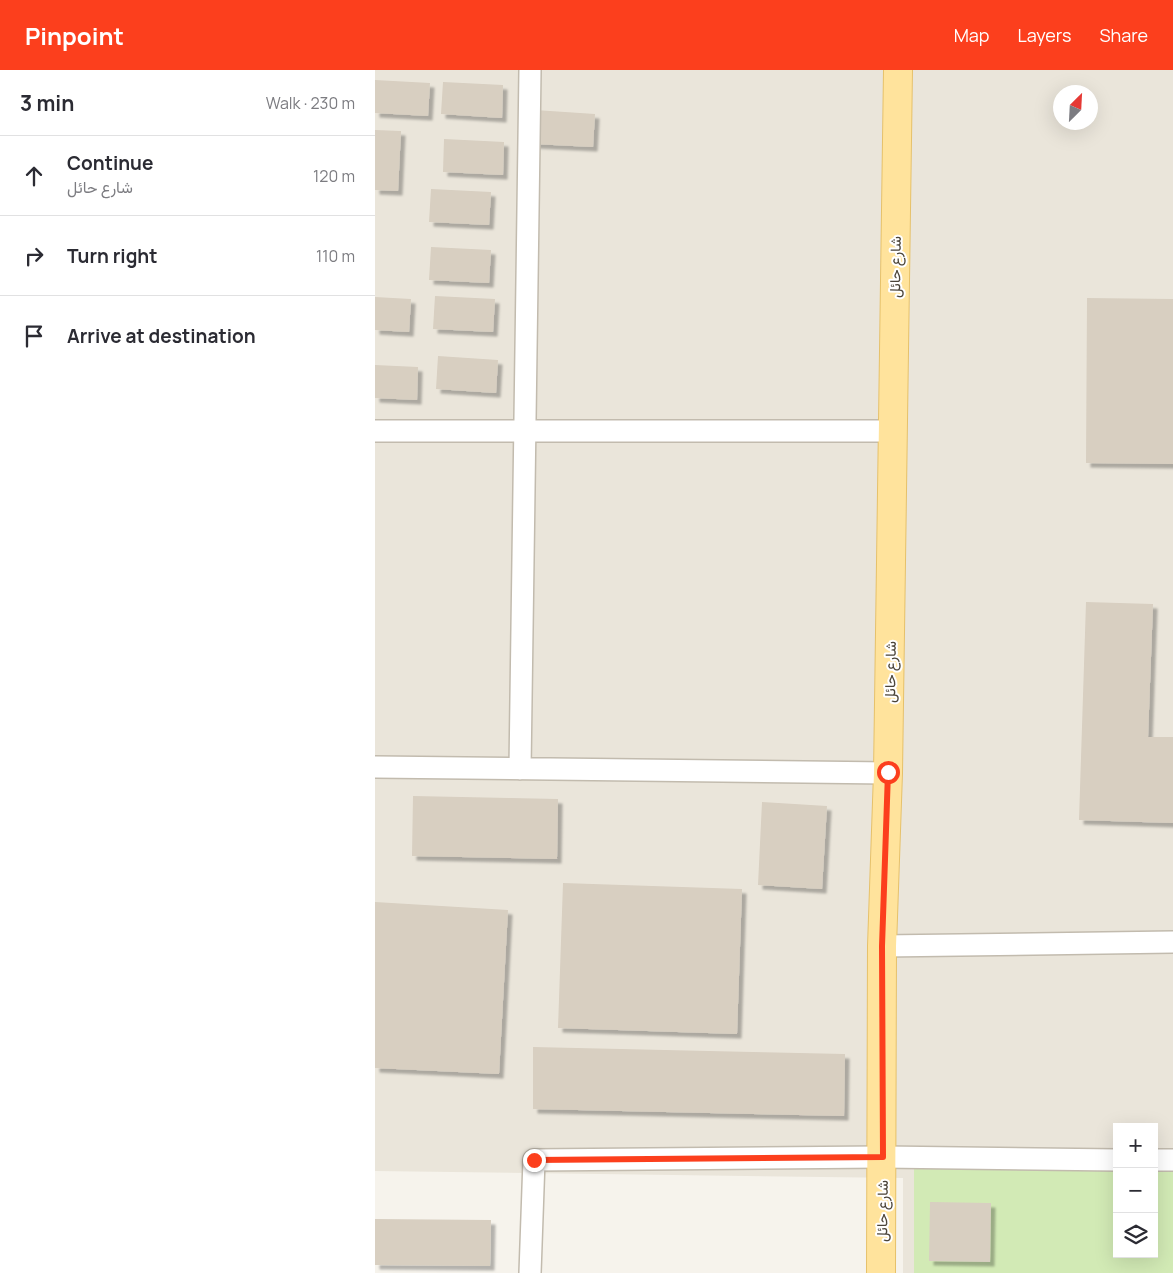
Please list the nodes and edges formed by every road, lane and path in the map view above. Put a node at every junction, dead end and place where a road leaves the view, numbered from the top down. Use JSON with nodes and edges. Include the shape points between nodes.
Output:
{"nodes":[{"id":1,"x":530,"y":70,"type":"edge"},
{"id":2,"x":898,"y":70,"type":"edge"},
{"id":3,"x":375,"y":431,"type":"edge"},
{"id":4,"x":525,"y":431,"type":"junction"},
{"id":5,"x":893,"y":431,"type":"junction"},
{"id":6,"x":375,"y":767,"type":"edge"},
{"id":7,"x":520,"y":769,"type":"junction"},
{"id":8,"x":888,"y":772,"type":"junction"},
{"id":9,"x":1173,"y":942,"type":"edge"},
{"id":10,"x":882,"y":946,"type":"junction"},
{"id":11,"x":883,"y":1157,"type":"junction"},
{"id":12,"x":1113,"y":1160,"type":"edge"},
{"id":13,"x":1158,"y":1160,"type":"edge"},
{"id":14,"x":1173,"y":1160,"type":"edge"},
{"id":15,"x":529,"y":1273,"type":"edge"},
{"id":16,"x":881,"y":1273,"type":"edge"}],
"edges":[{"from":1,"to":4,"type":"street"},
{"from":2,"to":5,"type":"main road","name":"شارع حائل"},
{"from":3,"to":4,"type":"street"},
{"from":4,"to":5,"type":"street"},
{"from":4,"to":7,"type":"street"},
{"from":5,"to":8,"type":"main road","name":"شارع حائل"},
{"from":6,"to":7,"type":"street"},
{"from":7,"to":8,"type":"street"},
{"from":8,"to":10,"type":"main road","name":"شارع حائل"},
{"from":9,"to":10,"type":"street"},
{"from":10,"to":11,"type":"main road","name":"شارع حائل"},
{"from":11,"to":12,"type":"street"},
{"from":11,"to":15,"type":"street","via":[[534,1160]]},
{"from":11,"to":16,"type":"main road","name":"شارع حائل"},
{"from":13,"to":14,"type":"street"}]}
